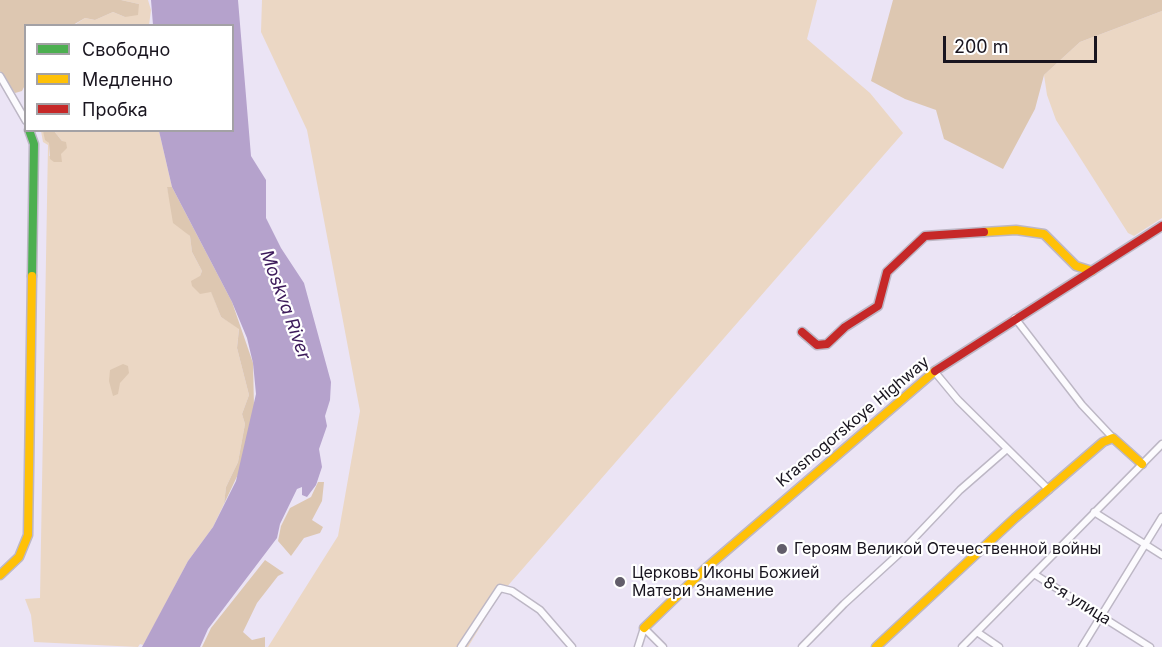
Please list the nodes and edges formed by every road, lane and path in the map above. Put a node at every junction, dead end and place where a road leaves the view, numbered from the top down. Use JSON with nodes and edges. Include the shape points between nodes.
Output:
{"nodes":[{"id":1,"x":0,"y":76,"type":"edge"},
{"id":2,"x":24,"y":118,"type":"edge"},
{"id":3,"x":30,"y":132,"type":"edge"},
{"id":4,"x":1162,"y":226,"type":"edge"},
{"id":5,"x":1092,"y":271,"type":"junction"},
{"id":6,"x":1015,"y":318,"type":"junction"},
{"id":7,"x":802,"y":332,"type":"dead end"},
{"id":8,"x":934,"y":371,"type":"junction"},
{"id":9,"x":1113,"y":438,"type":"junction"},
{"id":10,"x":1162,"y":444,"type":"edge"},
{"id":11,"x":1007,"y":449,"type":"junction"},
{"id":12,"x":1155,"y":451,"type":"junction"},
{"id":13,"x":1162,"y":456,"type":"edge"},
{"id":14,"x":1142,"y":464,"type":"junction"},
{"id":15,"x":1049,"y":490,"type":"junction"},
{"id":16,"x":1094,"y":512,"type":"junction"},
{"id":17,"x":1162,"y":517,"type":"edge"},
{"id":18,"x":1145,"y":544,"type":"junction"},
{"id":19,"x":1162,"y":555,"type":"edge"},
{"id":20,"x":1034,"y":574,"type":"junction"},
{"id":21,"x":0,"y":575,"type":"edge"},
{"id":22,"x":1101,"y":615,"type":"junction"},
{"id":23,"x":644,"y":628,"type":"junction"},
{"id":24,"x":977,"y":632,"type":"junction"},
{"id":25,"x":637,"y":637,"type":"dead end"},
{"id":26,"x":460,"y":647,"type":"edge"},
{"id":27,"x":572,"y":647,"type":"edge"},
{"id":28,"x":638,"y":647,"type":"edge"},
{"id":29,"x":663,"y":647,"type":"edge"},
{"id":30,"x":802,"y":647,"type":"edge"},
{"id":31,"x":876,"y":647,"type":"edge"},
{"id":32,"x":962,"y":647,"type":"edge"},
{"id":33,"x":999,"y":647,"type":"edge"},
{"id":34,"x":1082,"y":647,"type":"edge"},
{"id":35,"x":1150,"y":647,"type":"edge"}],
"edges":[{"from":1,"to":2,"type":"street"},
{"from":3,"to":21,"type":"street","via":[[34,144],[28,535],[19,557]]},
{"from":4,"to":5,"type":"street","name":"Krasnogorskoye Highway"},
{"from":5,"to":6,"type":"street","name":"Krasnogorskoye Highway"},
{"from":5,"to":7,"type":"street","via":[[1076,266],[1044,234],[1016,230],[925,236],[887,272],[878,306],[827,344],[817,345]]},
{"from":6,"to":8,"type":"street","name":"Krasnogorskoye Highway"},
{"from":6,"to":9,"type":"street","via":[[1082,405]]},
{"from":8,"to":11,"type":"street"},
{"from":8,"to":23,"type":"street","name":"Krasnogorskoye Highway","via":[[705,569]]},
{"from":9,"to":14,"type":"street"},
{"from":9,"to":15,"type":"street","via":[[1103,442]]},
{"from":10,"to":12,"type":"street"},
{"from":11,"to":15,"type":"street"},
{"from":11,"to":30,"type":"street","via":[[960,490]]},
{"from":12,"to":13,"type":"street"},
{"from":12,"to":14,"type":"street"},
{"from":14,"to":16,"type":"street"},
{"from":15,"to":31,"type":"street"},
{"from":16,"to":18,"type":"street"},
{"from":16,"to":20,"type":"street"},
{"from":17,"to":18,"type":"street"},
{"from":18,"to":19,"type":"street"},
{"from":18,"to":22,"type":"street"},
{"from":20,"to":22,"type":"street","name":"8-я улица"},
{"from":20,"to":24,"type":"street"},
{"from":22,"to":34,"type":"street"},
{"from":22,"to":35,"type":"street","name":"8-я улица"},
{"from":23,"to":25,"type":"street"},
{"from":23,"to":28,"type":"street"},
{"from":23,"to":29,"type":"street"},
{"from":24,"to":32,"type":"street"},
{"from":24,"to":33,"type":"street"},
{"from":26,"to":27,"type":"street","via":[[500,588],[512,591],[540,610]]}]}
